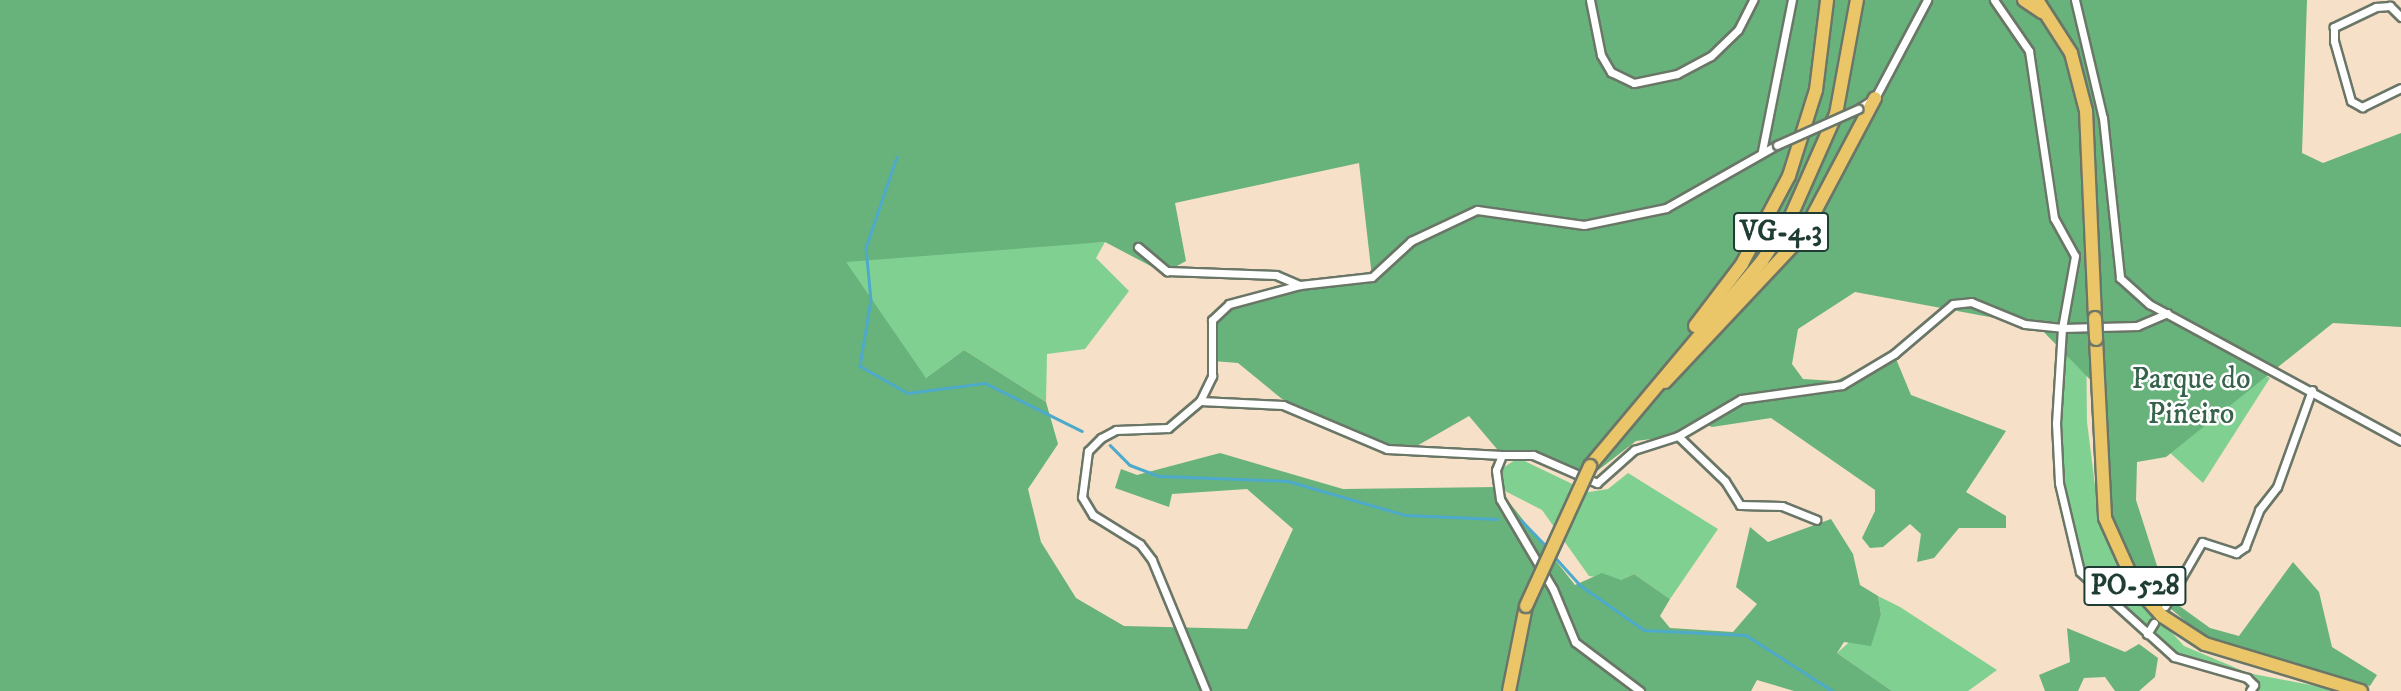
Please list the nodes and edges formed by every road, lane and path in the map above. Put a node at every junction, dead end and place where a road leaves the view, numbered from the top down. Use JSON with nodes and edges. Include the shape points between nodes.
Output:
{"nodes":[{"id":1,"x":1590,"y":0,"type":"edge"},
{"id":2,"x":1753,"y":0,"type":"edge"},
{"id":3,"x":1792,"y":0,"type":"edge"},
{"id":4,"x":1827,"y":0,"type":"edge"},
{"id":5,"x":1857,"y":0,"type":"edge"},
{"id":6,"x":1927,"y":0,"type":"edge"},
{"id":7,"x":1994,"y":0,"type":"edge"},
{"id":8,"x":2024,"y":0,"type":"edge"},
{"id":9,"x":2037,"y":0,"type":"edge"},
{"id":10,"x":2075,"y":0,"type":"edge"},
{"id":11,"x":2401,"y":17,"type":"edge"},
{"id":12,"x":2052,"y":23,"type":"junction"},
{"id":13,"x":2401,"y":88,"type":"edge"},
{"id":14,"x":1875,"y":98,"type":"junction"},
{"id":15,"x":1762,"y":151,"type":"junction"},
{"id":16,"x":1138,"y":247,"type":"dead end"},
{"id":17,"x":1300,"y":285,"type":"junction"},
{"id":18,"x":2167,"y":313,"type":"junction"},
{"id":19,"x":2062,"y":328,"type":"junction"},
{"id":20,"x":2312,"y":390,"type":"junction"},
{"id":21,"x":1200,"y":401,"type":"junction"},
{"id":22,"x":1623,"y":421,"type":"junction"},
{"id":23,"x":1678,"y":436,"type":"junction"},
{"id":24,"x":2401,"y":441,"type":"edge"},
{"id":25,"x":1502,"y":455,"type":"junction"},
{"id":26,"x":1816,"y":520,"type":"dead end"},
{"id":27,"x":2165,"y":606,"type":"dead end"},
{"id":28,"x":2154,"y":623,"type":"dead end"},
{"id":29,"x":2147,"y":634,"type":"junction"},
{"id":30,"x":1206,"y":691,"type":"edge"},
{"id":31,"x":1509,"y":691,"type":"edge"},
{"id":32,"x":1640,"y":691,"type":"edge"},
{"id":33,"x":2250,"y":691,"type":"edge"},
{"id":34,"x":2361,"y":691,"type":"edge"}],
"edges":[{"from":1,"to":2,"type":"street","via":[[1601,55],[1611,72],[1634,83],[1676,74],[1711,56],[1738,30]]},
{"from":3,"to":15,"type":"street"},
{"from":4,"to":22,"type":"main road","via":[[1816,90],[1784,187],[1742,264],[1646,383]]},
{"from":5,"to":22,"type":"main road","number":"VG-4.3","via":[[1836,114],[1790,218],[1754,271]]},
{"from":6,"to":14,"type":"street"},
{"from":7,"to":19,"type":"street","via":[[2029,51],[2054,218],[2075,256]]},
{"from":8,"to":12,"type":"main road","number":"PO-528"},
{"from":9,"to":12,"type":"main road","number":"PO-528"},
{"from":10,"to":18,"type":"street","via":[[2103,118],[2113,266],[2130,292]]},
{"from":11,"to":13,"type":"street","via":[[2390,6],[2376,7],[2334,27],[2351,101],[2362,107]]},
{"from":12,"to":34,"type":"main road","number":"PO-528","bridge":true,"via":[[2071,53],[2086,111],[2105,518],[2136,587],[2162,616],[2205,644]]},
{"from":14,"to":15,"type":"street","bridge":true},
{"from":14,"to":22,"type":"main road","via":[[1827,197],[1774,272]]},
{"from":15,"to":17,"type":"street","via":[[1666,208],[1584,225],[1477,210],[1411,241],[1372,277]]},
{"from":16,"to":17,"type":"street","via":[[1167,271],[1276,275]]},
{"from":17,"to":21,"type":"street","via":[[1217,311],[1212,376]]},
{"from":18,"to":19,"type":"street","via":[[2137,326]]},
{"from":18,"to":20,"type":"street"},
{"from":19,"to":23,"type":"street","via":[[2025,324],[1970,302],[1953,304],[1894,354],[1842,385],[1741,400]]},
{"from":19,"to":29,"type":"street","via":[[2056,423],[2068,532],[2080,572]]},
{"from":20,"to":24,"type":"street"},
{"from":20,"to":27,"type":"street","via":[[2277,487],[2259,510],[2245,547],[2236,552],[2202,542]]},
{"from":21,"to":25,"type":"street","via":[[1283,405],[1387,449]]},
{"from":21,"to":30,"type":"street","via":[[1168,428],[1116,430],[1101,438],[1088,452],[1082,498],[1093,516],[1140,544],[1152,560]]},
{"from":22,"to":31,"type":"main road","number":"VG-4.3","bridge":true,"via":[[1590,466],[1526,606]]},
{"from":23,"to":25,"type":"street","via":[[1634,450],[1605,481],[1592,484],[1533,454]]},
{"from":23,"to":26,"type":"street","via":[[1725,481],[1740,505],[1782,506]]},
{"from":25,"to":32,"type":"street","via":[[1496,470],[1500,499],[1553,589],[1575,642]]},
{"from":28,"to":29,"type":"street"},
{"from":29,"to":33,"type":"street","via":[[2174,657],[2246,678],[2255,685]]}]}
